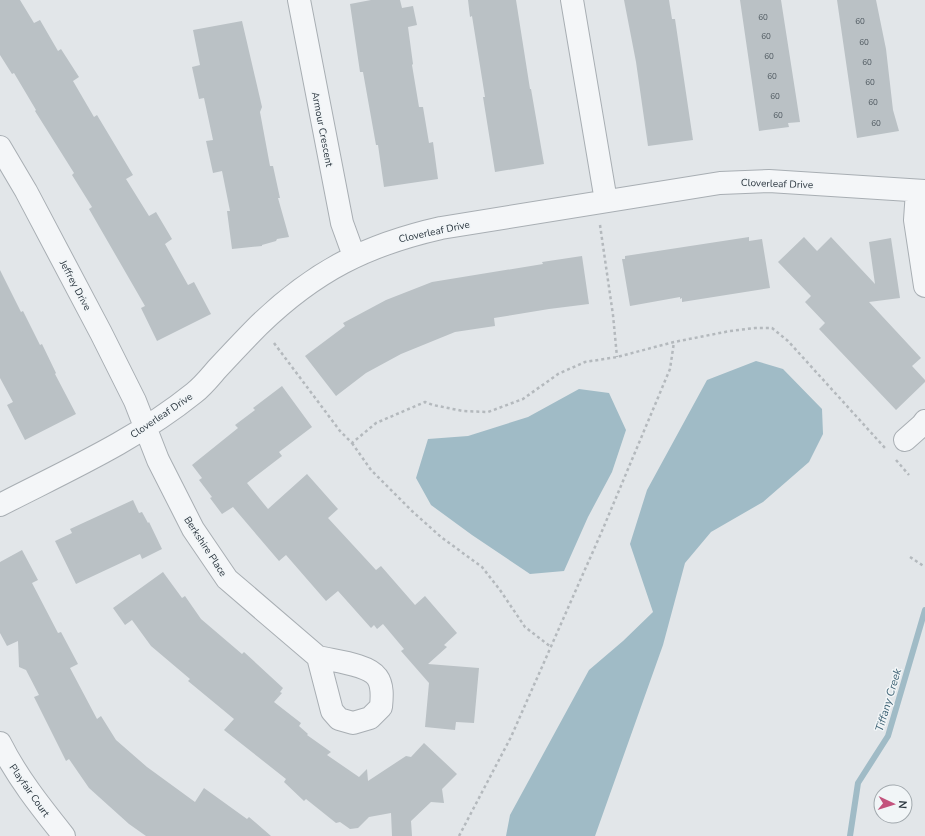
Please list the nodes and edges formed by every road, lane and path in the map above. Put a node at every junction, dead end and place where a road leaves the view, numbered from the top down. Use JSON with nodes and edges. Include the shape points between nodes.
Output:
{"nodes":[{"id":1,"x":299,"y":0,"type":"edge"},
{"id":2,"x":572,"y":0,"type":"edge"},
{"id":3,"x":0,"y":147,"type":"edge"},
{"id":4,"x":921,"y":191,"type":"edge"},
{"id":5,"x":606,"y":201,"type":"junction"},
{"id":6,"x":600,"y":225,"type":"dead end"},
{"id":7,"x":354,"y":256,"type":"junction"},
{"id":8,"x":925,"y":286,"type":"edge"},
{"id":9,"x":674,"y":342,"type":"junction"},
{"id":10,"x":274,"y":343,"type":"dead end"},
{"id":11,"x":616,"y":357,"type":"junction"},
{"id":12,"x":925,"y":421,"type":"edge"},
{"id":13,"x":146,"y":426,"type":"junction"},
{"id":14,"x":352,"y":443,"type":"junction"},
{"id":15,"x":896,"y":449,"type":"junction"},
{"id":16,"x":910,"y":475,"type":"dead end"},
{"id":17,"x":0,"y":505,"type":"edge"},
{"id":18,"x":910,"y":557,"type":"dead end"},
{"id":19,"x":925,"y":567,"type":"edge"},
{"id":20,"x":551,"y":647,"type":"junction"},
{"id":21,"x":318,"y":657,"type":"dead end"},
{"id":22,"x":0,"y":742,"type":"edge"},
{"id":23,"x":64,"y":836,"type":"edge"},
{"id":24,"x":459,"y":836,"type":"edge"}],
"edges":[{"from":1,"to":7,"type":"street","name":"Armour Crescent","via":[[342,223]]},
{"from":2,"to":5,"type":"street"},
{"from":3,"to":13,"type":"street","name":"Jeffrey Drive","via":[[101,333]]},
{"from":4,"to":5,"type":"street","name":"Cloverleaf Drive","via":[[746,181]]},
{"from":4,"to":8,"type":"street","via":[[915,220]]},
{"from":5,"to":7,"type":"street","name":"Cloverleaf Drive","via":[[441,228],[398,238]]},
{"from":6,"to":11,"type":"path","via":[[613,315]]},
{"from":7,"to":13,"type":"street","name":"Cloverleaf Drive","via":[[328,269],[276,309],[196,392]]},
{"from":9,"to":11,"type":"path"},
{"from":9,"to":15,"type":"path","via":[[730,331],[772,328]]},
{"from":9,"to":20,"type":"path","via":[[670,369]]},
{"from":10,"to":14,"type":"path","via":[[340,431]]},
{"from":11,"to":14,"type":"path","via":[[586,362],[558,374],[523,399],[488,412],[463,411],[425,402],[376,423]]},
{"from":12,"to":15,"type":"street"},
{"from":13,"to":17,"type":"street","name":"Cloverleaf Drive"},
{"from":13,"to":21,"type":"street","name":"Berkshire Place","via":[[158,460],[192,529],[226,579]]},
{"from":14,"to":20,"type":"path","via":[[371,470],[412,511],[441,537],[482,567],[525,627]]},
{"from":15,"to":16,"type":"path"},
{"from":18,"to":19,"type":"path"},
{"from":20,"to":24,"type":"path","via":[[511,736]]},
{"from":22,"to":23,"type":"street","name":"Playfair Court","via":[[37,803]]}]}
